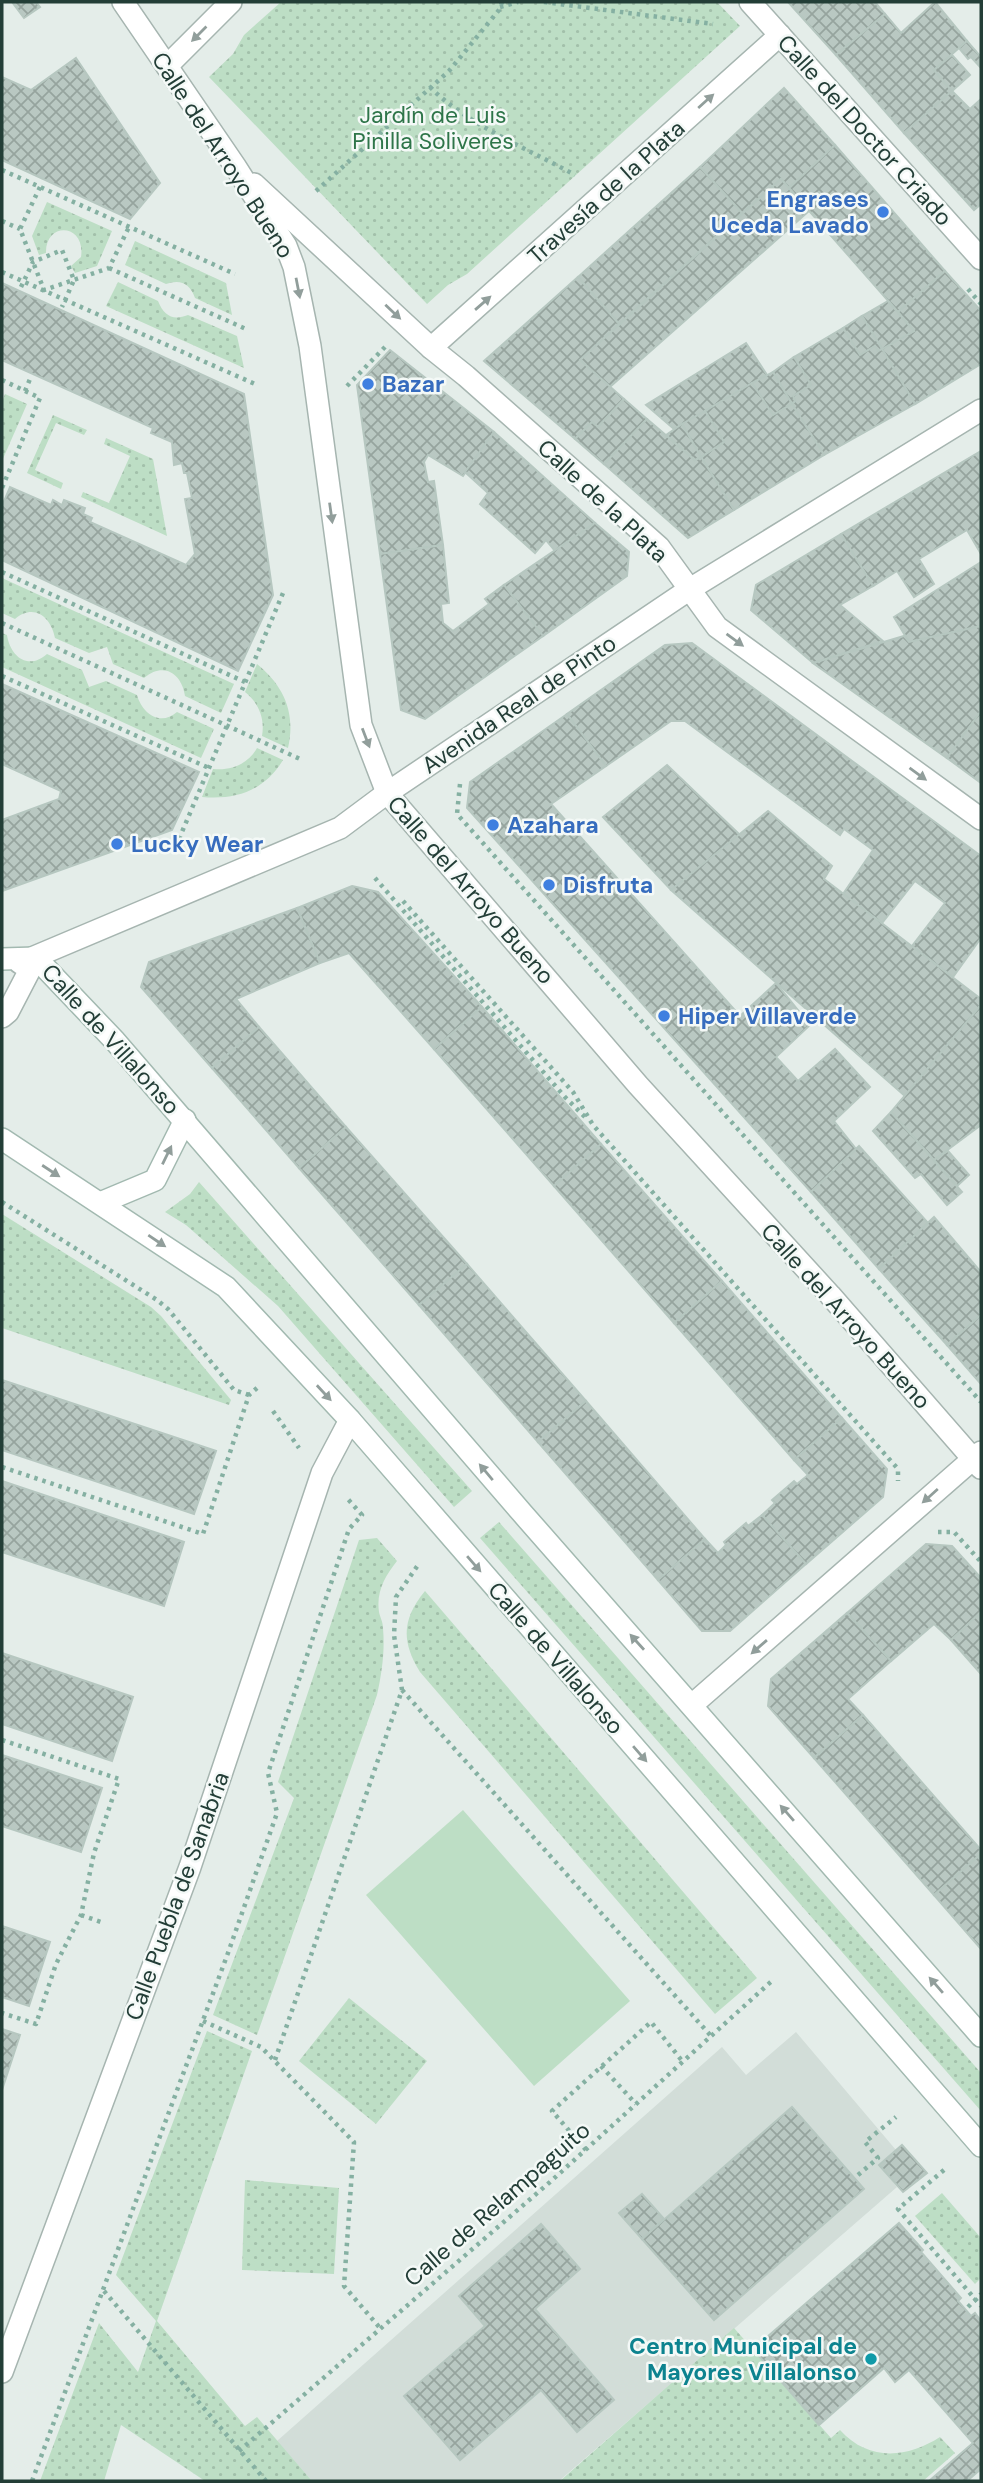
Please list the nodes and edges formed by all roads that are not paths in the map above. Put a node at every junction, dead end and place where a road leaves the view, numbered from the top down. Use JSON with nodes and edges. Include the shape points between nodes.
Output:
{"nodes":[{"id":1,"x":123,"y":2,"type":"edge"},
{"id":2,"x":231,"y":2,"type":"edge"},
{"id":3,"x":750,"y":2,"type":"edge"},
{"id":4,"x":780,"y":35,"type":"junction"},
{"id":5,"x":167,"y":66,"type":"junction"},
{"id":6,"x":235,"y":166,"type":"junction"},
{"id":7,"x":981,"y":259,"type":"edge"},
{"id":8,"x":432,"y":348,"type":"junction"},
{"id":9,"x":981,"y":410,"type":"edge"},
{"id":10,"x":690,"y":589,"type":"junction"},
{"id":11,"x":387,"y":793,"type":"junction"},
{"id":12,"x":981,"y":820,"type":"edge"},
{"id":13,"x":36,"y":958,"type":"junction"},
{"id":14,"x":2,"y":960,"type":"edge"},
{"id":15,"x":2,"y":969,"type":"edge"},
{"id":16,"x":2,"y":1017,"type":"edge"},
{"id":17,"x":185,"y":1120,"type":"junction"},
{"id":18,"x":2,"y":1139,"type":"edge"},
{"id":19,"x":100,"y":1203,"type":"junction"},
{"id":20,"x":350,"y":1420,"type":"junction"},
{"id":21,"x":978,"y":1459,"type":"edge"},
{"id":22,"x":692,"y":1705,"type":"junction"},
{"id":23,"x":981,"y":2036,"type":"edge"},
{"id":24,"x":981,"y":2146,"type":"edge"},
{"id":25,"x":2,"y":2372,"type":"edge"}],
"edges":[{"from":1,"to":5,"type":"street","name":"Calle del Arroyo Bueno"},
{"from":2,"to":5,"type":"street","one_way":true},
{"from":3,"to":4,"type":"street","name":"Calle del Doctor Criado"},
{"from":4,"to":7,"type":"street","name":"Calle del Doctor Criado"},
{"from":8,"to":4,"type":"street","name":"Travesía de la Plata","one_way":true},
{"from":5,"to":6,"type":"street","name":"Calle del Arroyo Bueno"},
{"from":6,"to":8,"type":"street","name":"Calle de la Plata","one_way":true},
{"from":6,"to":11,"type":"street","name":"Calle del Arroyo Bueno","one_way":true,"via":[[286,246],[294,267],[310,346],[361,725]]},
{"from":8,"to":10,"type":"street","name":"Calle de la Plata","via":[[659,547]]},
{"from":9,"to":10,"type":"street","name":"Avenida Real de Pinto"},
{"from":10,"to":11,"type":"street","name":"Avenida Real de Pinto"},
{"from":10,"to":12,"type":"street","name":"Calle de la Plata","one_way":true,"via":[[717,626]]},
{"from":11,"to":13,"type":"street","name":"Avenida Real de Pinto","via":[[340,828]]},
{"from":11,"to":21,"type":"street","name":"Calle del Arroyo Bueno","via":[[638,1085]]},
{"from":13,"to":14,"type":"street"},
{"from":13,"to":15,"type":"street","name":"Avenida Real de Pinto"},
{"from":13,"to":16,"type":"street"},
{"from":13,"to":17,"type":"street","name":"Calle de Villalonso"},
{"from":19,"to":17,"type":"street","name":"Calle de Villalonso","one_way":true,"via":[[155,1180]]},
{"from":22,"to":17,"type":"street","name":"Calle de Villalonso","one_way":true},
{"from":18,"to":19,"type":"street","name":"Calle de Villalonso","one_way":true},
{"from":19,"to":20,"type":"street","name":"Calle de Villalonso","one_way":true,"via":[[226,1287]]},
{"from":20,"to":24,"type":"street","name":"Calle de Villalonso","one_way":true},
{"from":20,"to":25,"type":"street","name":"Calle Puebla de Sanabria","via":[[322,1473],[190,1867]]},
{"from":21,"to":22,"type":"street","one_way":true},
{"from":23,"to":22,"type":"street","name":"Calle de Villalonso","one_way":true}]}
